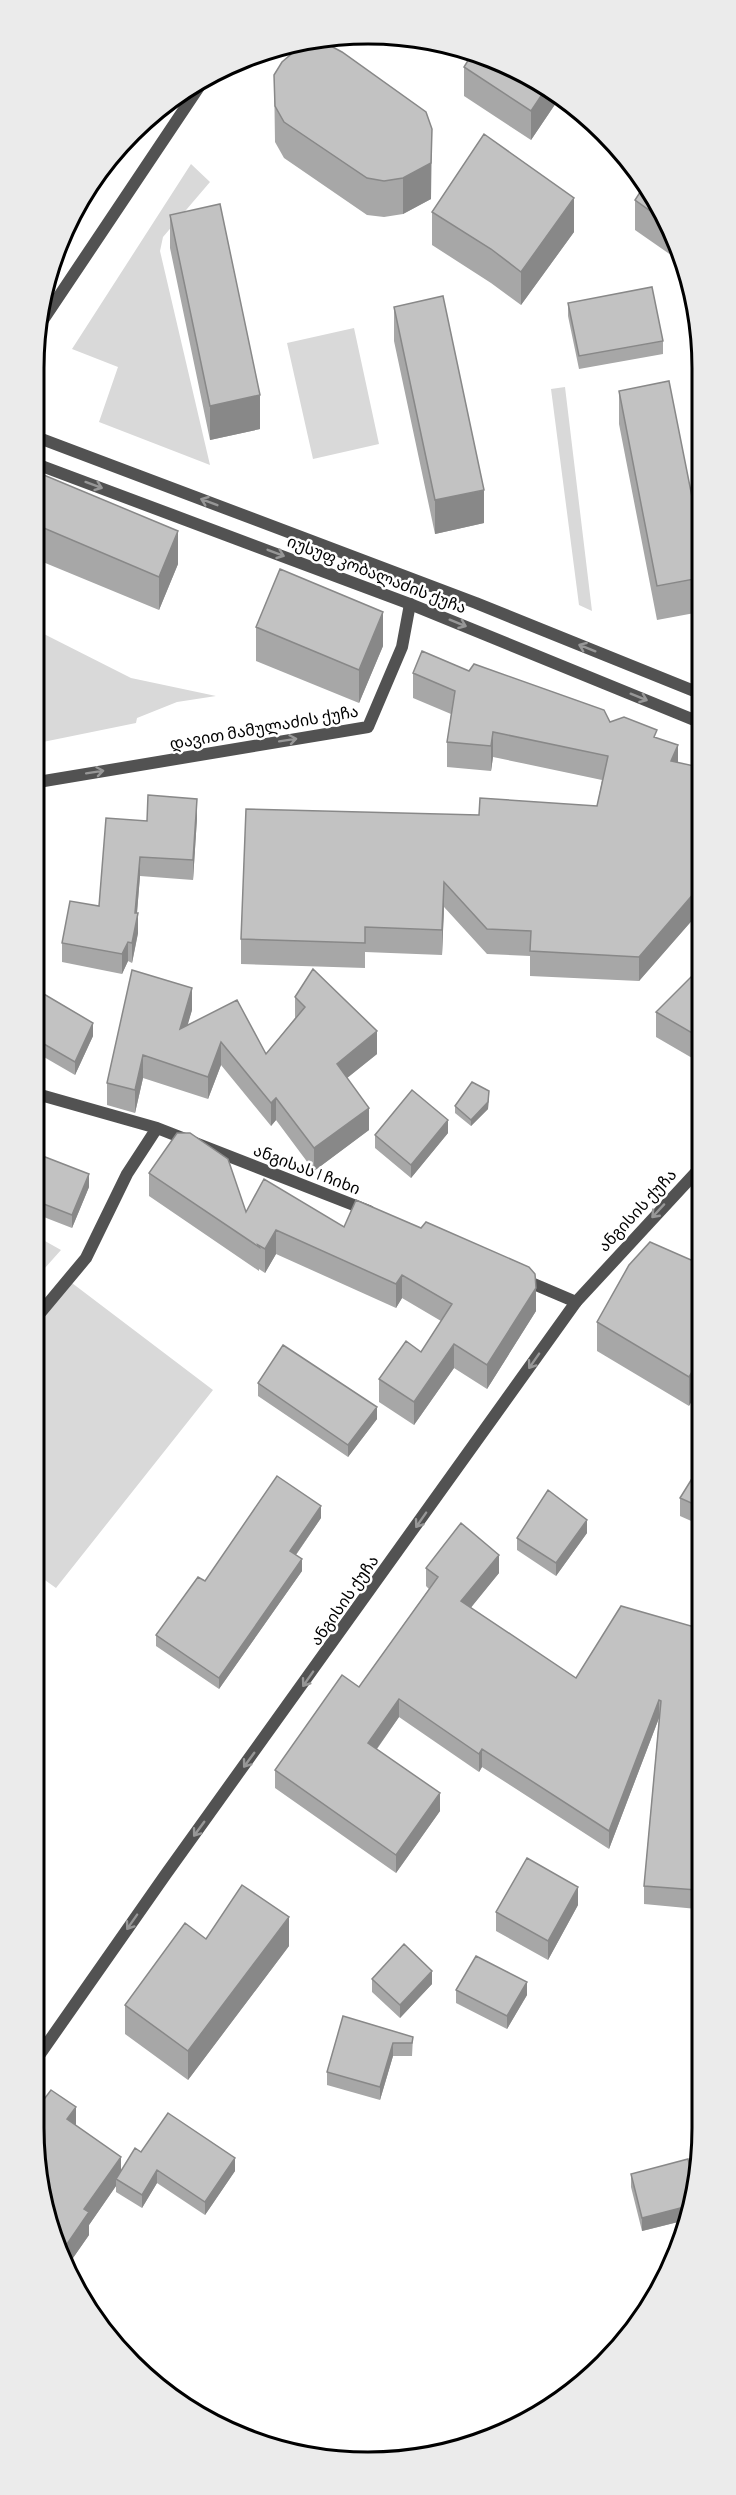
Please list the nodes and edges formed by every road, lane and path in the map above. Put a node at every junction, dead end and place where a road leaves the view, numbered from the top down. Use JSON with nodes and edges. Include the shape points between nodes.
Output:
{"nodes":[{"id":1,"x":194,"y":94,"type":"edge"},
{"id":2,"x":49,"y":311,"type":"edge"},
{"id":3,"x":44,"y":440,"type":"edge"},
{"id":4,"x":44,"y":467,"type":"edge"},
{"id":5,"x":410,"y":604,"type":"junction"},
{"id":6,"x":692,"y":690,"type":"edge"},
{"id":7,"x":692,"y":719,"type":"edge"},
{"id":8,"x":44,"y":781,"type":"edge"},
{"id":9,"x":44,"y":1096,"type":"edge"},
{"id":10,"x":157,"y":1128,"type":"junction"},
{"id":11,"x":692,"y":1177,"type":"edge"},
{"id":12,"x":385,"y":1218,"type":"edge"},
{"id":13,"x":512,"y":1274,"type":"edge"},
{"id":14,"x":576,"y":1302,"type":"junction"},
{"id":15,"x":44,"y":1308,"type":"edge"},
{"id":16,"x":44,"y":2048,"type":"edge"}],
"edges":[{"from":1,"to":2,"type":"street"},
{"from":6,"to":3,"type":"street","name":"იუსუფ კობალაძის ქუჩა","one_way":true,"via":[[476,603]]},
{"from":4,"to":5,"type":"street","name":"იუსუფ კობალაძის ქუჩა","one_way":true},
{"from":5,"to":7,"type":"street","name":"იუსუფ კობალაძის ქუჩა","one_way":true},
{"from":8,"to":5,"type":"street","name":"დავით მამულაძის ქუჩა","one_way":true,"via":[[368,727],[402,646]]},
{"from":9,"to":10,"type":"street","name":"ანგისას I ჩიხი"},
{"from":10,"to":12,"type":"street","name":"ანგისას I ჩიხი"},
{"from":10,"to":15,"type":"street","via":[[127,1174],[86,1258]]},
{"from":11,"to":14,"type":"street","name":"ანგისის ქუჩა","one_way":true},
{"from":13,"to":14,"type":"street"},
{"from":14,"to":16,"type":"street","name":"ანგისის ქუჩა","one_way":true}]}
